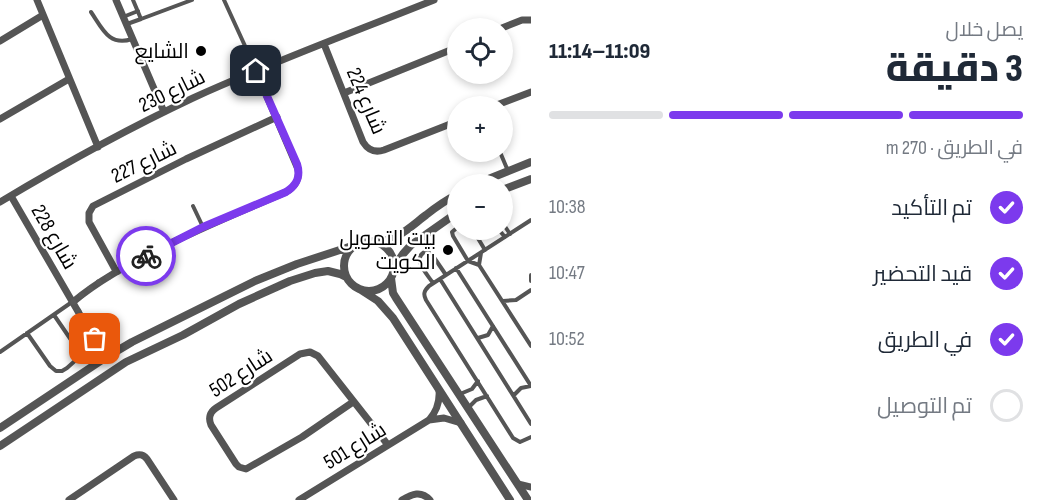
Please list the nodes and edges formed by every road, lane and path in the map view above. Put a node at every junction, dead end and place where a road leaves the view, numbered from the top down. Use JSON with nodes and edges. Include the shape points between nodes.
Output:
{"nodes":[{"id":1,"x":37,"y":0,"type":"edge"},
{"id":2,"x":116,"y":0,"type":"edge"},
{"id":3,"x":133,"y":0,"type":"edge"},
{"id":4,"x":192,"y":0,"type":"edge"},
{"id":5,"x":224,"y":0,"type":"edge"},
{"id":6,"x":434,"y":0,"type":"edge"},
{"id":7,"x":138,"y":11,"type":"junction"},
{"id":8,"x":91,"y":12,"type":"dead end"},
{"id":9,"x":43,"y":15,"type":"junction"},
{"id":10,"x":123,"y":16,"type":"junction"},
{"id":11,"x":141,"y":19,"type":"junction"},
{"id":12,"x":531,"y":20,"type":"edge"},
{"id":13,"x":513,"y":24,"type":"edge"},
{"id":14,"x":127,"y":25,"type":"junction"},
{"id":15,"x":132,"y":38,"type":"junction"},
{"id":16,"x":0,"y":41,"type":"edge"},
{"id":17,"x":324,"y":44,"type":"junction"},
{"id":18,"x":447,"y":51,"type":"edge"},
{"id":19,"x":256,"y":71,"type":"junction"},
{"id":20,"x":69,"y":79,"type":"junction"},
{"id":21,"x":531,"y":92,"type":"edge"},
{"id":22,"x":344,"y":93,"type":"junction"},
{"id":23,"x":513,"y":99,"type":"edge"},
{"id":24,"x":164,"y":112,"type":"junction"},
{"id":25,"x":277,"y":117,"type":"junction"},
{"id":26,"x":0,"y":119,"type":"edge"},
{"id":27,"x":447,"y":125,"type":"edge"},
{"id":28,"x":98,"y":147,"type":"junction"},
{"id":29,"x":504,"y":162,"type":"edge"},
{"id":30,"x":531,"y":162,"type":"edge"},
{"id":31,"x":508,"y":171,"type":"junction"},
{"id":32,"x":501,"y":174,"type":"edge"},
{"id":33,"x":531,"y":179,"type":"edge"},
{"id":34,"x":513,"y":186,"type":"edge"},
{"id":35,"x":11,"y":196,"type":"junction"},
{"id":36,"x":447,"y":200,"type":"edge"},
{"id":37,"x":0,"y":202,"type":"edge"},
{"id":38,"x":193,"y":206,"type":"dead end"},
{"id":39,"x":447,"y":219,"type":"edge"},
{"id":40,"x":531,"y":220,"type":"edge"},
{"id":41,"x":203,"y":227,"type":"junction"},
{"id":42,"x":513,"y":232,"type":"edge"},
{"id":43,"x":455,"y":240,"type":"edge"},
{"id":44,"x":478,"y":240,"type":"edge"},
{"id":45,"x":500,"y":240,"type":"edge"},
{"id":46,"x":377,"y":242,"type":"junction"},
{"id":47,"x":355,"y":245,"type":"junction"},
{"id":48,"x":483,"y":251,"type":"junction"},
{"id":49,"x":468,"y":261,"type":"junction"},
{"id":50,"x":479,"y":265,"type":"junction"},
{"id":51,"x":394,"y":268,"type":"junction"},
{"id":52,"x":456,"y":268,"type":"junction"},
{"id":53,"x":116,"y":271,"type":"junction"},
{"id":54,"x":446,"y":275,"type":"junction"},
{"id":55,"x":531,"y":275,"type":"edge"},
{"id":56,"x":346,"y":277,"type":"junction"},
{"id":57,"x":391,"y":278,"type":"junction"},
{"id":58,"x":440,"y":279,"type":"junction"},
{"id":59,"x":531,"y":281,"type":"edge"},
{"id":60,"x":433,"y":283,"type":"junction"},
{"id":61,"x":361,"y":290,"type":"junction"},
{"id":62,"x":531,"y":290,"type":"edge"},
{"id":63,"x":502,"y":301,"type":"junction"},
{"id":64,"x":73,"y":302,"type":"junction"},
{"id":65,"x":54,"y":315,"type":"junction"},
{"id":66,"x":493,"y":326,"type":"junction"},
{"id":67,"x":27,"y":333,"type":"junction"},
{"id":68,"x":478,"y":338,"type":"junction"},
{"id":69,"x":132,"y":342,"type":"junction"},
{"id":70,"x":531,"y":345,"type":"edge"},
{"id":71,"x":0,"y":352,"type":"edge"},
{"id":72,"x":138,"y":356,"type":"junction"},
{"id":73,"x":105,"y":358,"type":"junction"},
{"id":74,"x":478,"y":381,"type":"junction"},
{"id":75,"x":531,"y":386,"type":"edge"},
{"id":76,"x":439,"y":390,"type":"junction"},
{"id":77,"x":459,"y":394,"type":"junction"},
{"id":78,"x":514,"y":395,"type":"junction"},
{"id":79,"x":48,"y":396,"type":"junction"},
{"id":80,"x":487,"y":396,"type":"junction"},
{"id":81,"x":353,"y":402,"type":"junction"},
{"id":82,"x":468,"y":408,"type":"junction"},
{"id":83,"x":56,"y":409,"type":"junction"},
{"id":84,"x":429,"y":420,"type":"junction"},
{"id":85,"x":461,"y":423,"type":"junction"},
{"id":86,"x":531,"y":424,"type":"edge"},
{"id":87,"x":0,"y":428,"type":"edge"},
{"id":88,"x":531,"y":437,"type":"edge"},
{"id":89,"x":388,"y":445,"type":"junction"},
{"id":90,"x":0,"y":446,"type":"edge"},
{"id":91,"x":518,"y":484,"type":"junction"},
{"id":92,"x":531,"y":488,"type":"edge"},
{"id":93,"x":69,"y":500,"type":"edge"},
{"id":94,"x":174,"y":500,"type":"edge"},
{"id":95,"x":299,"y":500,"type":"edge"},
{"id":96,"x":402,"y":500,"type":"edge"},
{"id":97,"x":430,"y":500,"type":"edge"},
{"id":98,"x":510,"y":500,"type":"edge"},
{"id":99,"x":528,"y":500,"type":"edge"}],
"edges":[{"from":1,"to":9,"type":"street"},
{"from":2,"to":10,"type":"street"},
{"from":3,"to":7,"type":"lane"},
{"from":4,"to":11,"type":"lane"},
{"from":5,"to":19,"type":"lane"},
{"from":6,"to":17,"type":"street","name":"شارع 230"},
{"from":7,"to":10,"type":"lane"},
{"from":7,"to":11,"type":"lane"},
{"from":8,"to":15,"type":"lane","via":[[112,39]]},
{"from":9,"to":16,"type":"street"},
{"from":9,"to":20,"type":"street"},
{"from":10,"to":14,"type":"street"},
{"from":11,"to":14,"type":"lane"},
{"from":12,"to":13,"type":"street"},
{"from":14,"to":15,"type":"street"},
{"from":15,"to":24,"type":"street"},
{"from":17,"to":19,"type":"street","name":"شارع 230"},
{"from":17,"to":22,"type":"street","name":"شارع 224"},
{"from":18,"to":22,"type":"street"},
{"from":19,"to":24,"type":"street","name":"شارع 230"},
{"from":19,"to":25,"type":"street"},
{"from":20,"to":26,"type":"street"},
{"from":20,"to":28,"type":"street"},
{"from":21,"to":23,"type":"street"},
{"from":22,"to":27,"type":"street","name":"شارع 224","via":[[365,146],[372,151]]},
{"from":24,"to":28,"type":"street","name":"شارع 230"},
{"from":25,"to":41,"type":"street","via":[[298,168],[297,182],[286,192]]},
{"from":25,"to":53,"type":"street","name":"شارع 227","via":[[93,206],[89,222]]},
{"from":28,"to":35,"type":"street","name":"شارع 230"},
{"from":29,"to":31,"type":"lane"},
{"from":30,"to":31,"type":"street"},
{"from":31,"to":32,"type":"street"},
{"from":33,"to":34,"type":"street"},
{"from":35,"to":37,"type":"street","name":"شارع 230"},
{"from":35,"to":64,"type":"street","name":"شارع 228"},
{"from":36,"to":46,"type":"street","via":[[401,234]]},
{"from":38,"to":41,"type":"lane"},
{"from":39,"to":51,"type":"street","via":[[411,245]]},
{"from":40,"to":42,"type":"lane"},
{"from":41,"to":53,"type":"street"},
{"from":43,"to":49,"type":"lane"},
{"from":44,"to":48,"type":"lane"},
{"from":45,"to":48,"type":"lane"},
{"from":46,"to":47,"type":"street"},
{"from":46,"to":51,"type":"street","via":[[390,252]]},
{"from":47,"to":56,"type":"street","via":[[344,263]]},
{"from":47,"to":69,"type":"street","via":[[255,281]]},
{"from":48,"to":49,"type":"lane"},
{"from":48,"to":50,"type":"lane"},
{"from":49,"to":50,"type":"lane"},
{"from":49,"to":52,"type":"lane"},
{"from":50,"to":63,"type":"lane"},
{"from":51,"to":57,"type":"street"},
{"from":52,"to":54,"type":"lane"},
{"from":52,"to":66,"type":"lane"},
{"from":53,"to":64,"type":"street"},
{"from":54,"to":58,"type":"lane"},
{"from":54,"to":60,"type":"lane","via":[[432,254],[423,253],[420,262]]},
{"from":55,"to":59,"type":"lane"},
{"from":56,"to":61,"type":"street"},
{"from":56,"to":72,"type":"street","via":[[321,272],[290,281]]},
{"from":57,"to":61,"type":"street","via":[[378,289]]},
{"from":57,"to":77,"type":"street","via":[[393,293]]},
{"from":58,"to":60,"type":"lane"},
{"from":58,"to":68,"type":"lane"},
{"from":60,"to":74,"type":"lane","via":[[425,290],[426,300]]},
{"from":61,"to":76,"type":"street","via":[[393,318]]},
{"from":62,"to":63,"type":"lane","via":[[516,300]]},
{"from":63,"to":70,"type":"lane"},
{"from":64,"to":65,"type":"lane"},
{"from":64,"to":73,"type":"street","name":"شارع 228"},
{"from":65,"to":67,"type":"lane"},
{"from":65,"to":67,"type":"lane","via":[[80,353],[64,370],[51,368]]},
{"from":66,"to":68,"type":"lane","via":[[488,335]]},
{"from":66,"to":75,"type":"lane"},
{"from":67,"to":71,"type":"lane"},
{"from":68,"to":78,"type":"lane"},
{"from":69,"to":72,"type":"street","via":[[139,347]]},
{"from":69,"to":73,"type":"street"},
{"from":72,"to":83,"type":"street"},
{"from":73,"to":79,"type":"street"},
{"from":74,"to":77,"type":"lane","via":[[472,389]]},
{"from":74,"to":80,"type":"lane"},
{"from":75,"to":78,"type":"lane"},
{"from":76,"to":84,"type":"street","via":[[439,404]]},
{"from":76,"to":85,"type":"street"},
{"from":77,"to":82,"type":"street"},
{"from":78,"to":86,"type":"lane"},
{"from":79,"to":83,"type":"street","via":[[48,406]]},
{"from":79,"to":87,"type":"street"},
{"from":80,"to":82,"type":"lane"},
{"from":80,"to":88,"type":"lane","via":[[513,438],[520,442]]},
{"from":81,"to":81,"type":"street","name":"شارع 502","via":[[318,356],[308,351],[216,408],[209,418],[236,464],[246,469]]},
{"from":81,"to":89,"type":"street","name":"شارع 502"},
{"from":82,"to":91,"type":"street"},
{"from":83,"to":90,"type":"street"},
{"from":84,"to":85,"type":"street","via":[[444,418]]},
{"from":84,"to":89,"type":"street","name":"شارع 501"},
{"from":85,"to":98,"type":"street"},
{"from":89,"to":95,"type":"street","name":"شارع 501"},
{"from":91,"to":92,"type":"street"},
{"from":91,"to":99,"type":"street"},
{"from":93,"to":94,"type":"street","via":[[139,454],[147,459]]},
{"from":96,"to":97,"type":"street","via":[[416,493]]}]}
